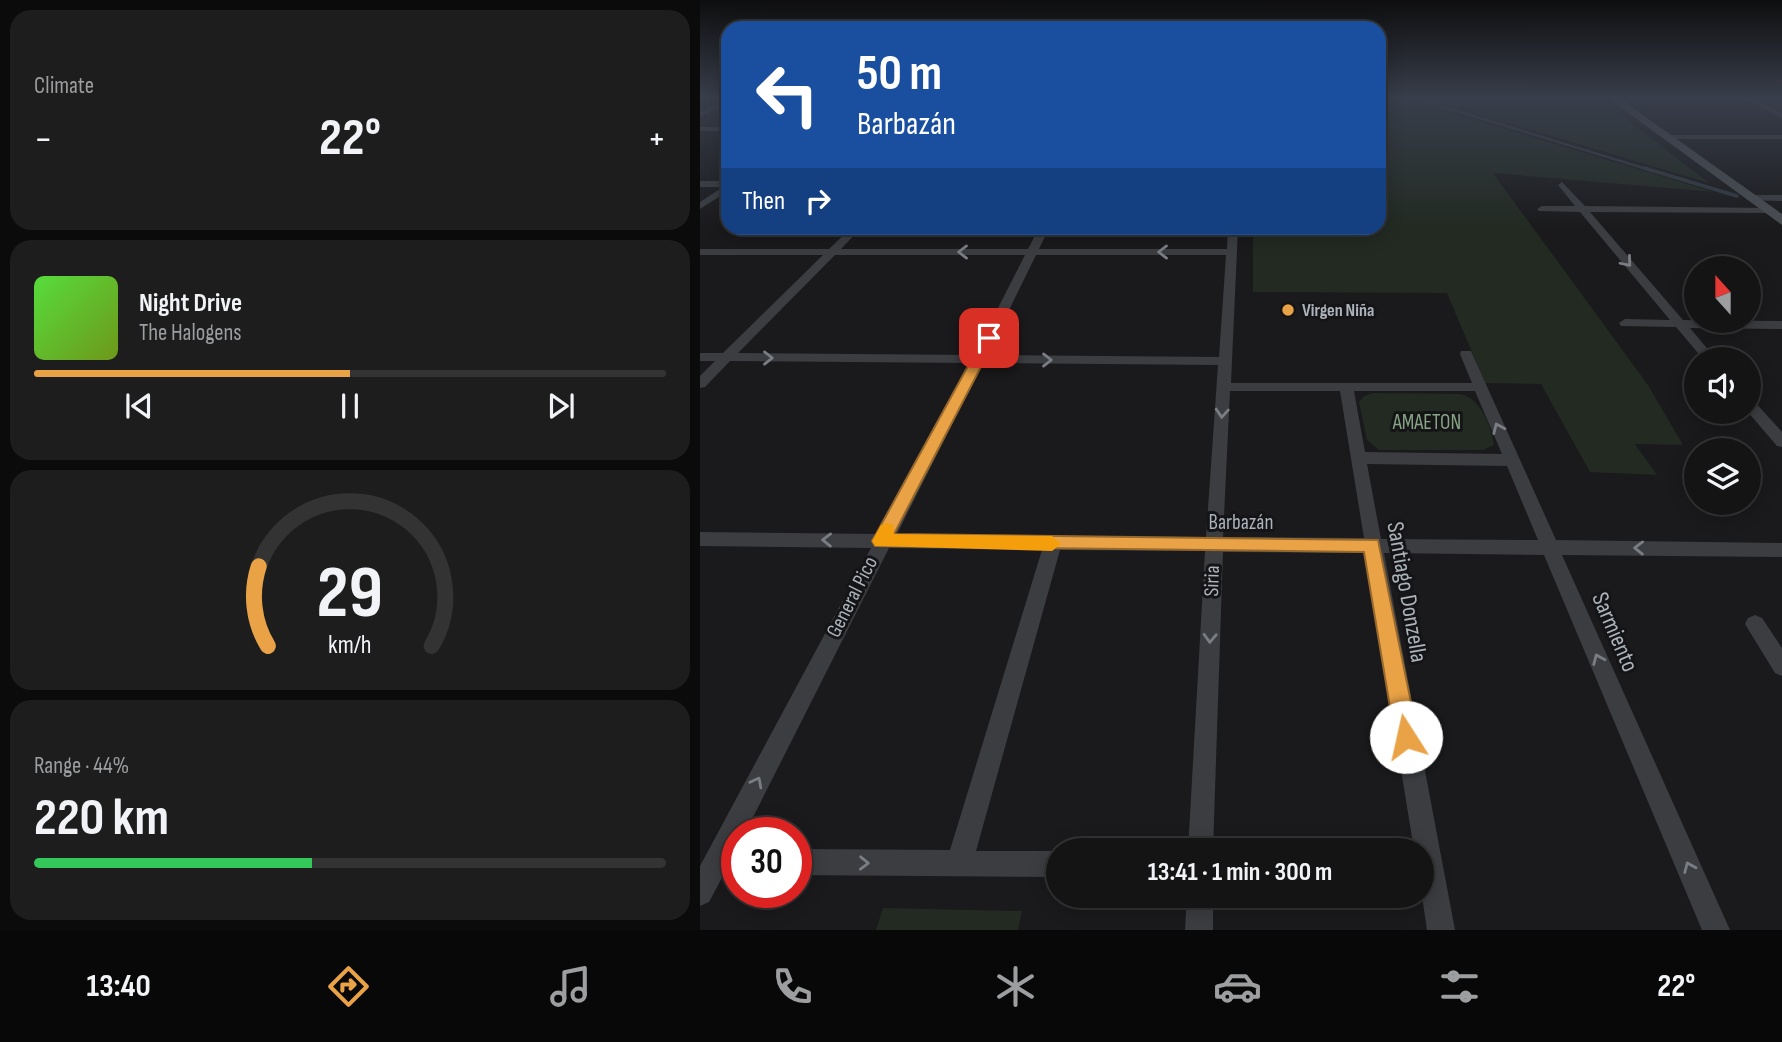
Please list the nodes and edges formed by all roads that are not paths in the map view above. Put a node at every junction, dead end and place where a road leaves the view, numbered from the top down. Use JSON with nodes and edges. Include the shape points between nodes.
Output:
{"nodes":[{"id":1,"x":1674,"y":141,"type":"edge"},
{"id":2,"x":700,"y":184,"type":"edge"},
{"id":3,"x":721,"y":186,"type":"edge"},
{"id":4,"x":1562,"y":186,"type":"dead end"},
{"id":5,"x":721,"y":191,"type":"edge"},
{"id":6,"x":1751,"y":198,"type":"junction"},
{"id":7,"x":1782,"y":198,"type":"edge"},
{"id":8,"x":700,"y":206,"type":"edge"},
{"id":9,"x":1542,"y":209,"type":"dead end"},
{"id":10,"x":1583,"y":210,"type":"junction"},
{"id":11,"x":1768,"y":210,"type":"junction"},
{"id":12,"x":1782,"y":220,"type":"edge"},
{"id":13,"x":849,"y":235,"type":"edge"},
{"id":14,"x":1040,"y":235,"type":"edge"},
{"id":15,"x":1232,"y":235,"type":"edge"},
{"id":16,"x":832,"y":251,"type":"junction"},
{"id":17,"x":700,"y":252,"type":"edge"},
{"id":18,"x":1031,"y":252,"type":"junction"},
{"id":19,"x":1231,"y":252,"type":"junction"},
{"id":20,"x":1625,"y":323,"type":"dead end"},
{"id":21,"x":1679,"y":324,"type":"junction"},
{"id":22,"x":1782,"y":325,"type":"edge"},
{"id":23,"x":1699,"y":347,"type":"edge"},
{"id":24,"x":1466,"y":354,"type":"dead end"},
{"id":25,"x":700,"y":357,"type":"edge"},
{"id":26,"x":726,"y":357,"type":"junction"},
{"id":27,"x":979,"y":359,"type":"junction"},
{"id":28,"x":1225,"y":362,"type":"junction"},
{"id":29,"x":700,"y":384,"type":"edge"},
{"id":30,"x":1224,"y":387,"type":"junction"},
{"id":31,"x":1346,"y":387,"type":"junction"},
{"id":32,"x":1480,"y":387,"type":"junction"},
{"id":33,"x":1761,"y":418,"type":"edge"},
{"id":34,"x":1782,"y":442,"type":"edge"},
{"id":35,"x":1357,"y":458,"type":"junction"},
{"id":36,"x":1512,"y":460,"type":"junction"},
{"id":37,"x":700,"y":538,"type":"edge"},
{"id":38,"x":881,"y":541,"type":"junction"},
{"id":39,"x":1053,"y":544,"type":"junction"},
{"id":40,"x":1213,"y":545,"type":"junction"},
{"id":41,"x":1372,"y":545,"type":"junction"},
{"id":42,"x":1550,"y":547,"type":"junction"},
{"id":43,"x":1782,"y":550,"type":"edge"},
{"id":44,"x":1755,"y":624,"type":"dead end"},
{"id":45,"x":1782,"y":666,"type":"edge"},
{"id":46,"x":747,"y":817,"type":"edge"},
{"id":47,"x":1201,"y":838,"type":"edge"},
{"id":48,"x":812,"y":862,"type":"edge"},
{"id":49,"x":958,"y":863,"type":"junction"},
{"id":50,"x":1046,"y":864,"type":"edge"},
{"id":51,"x":721,"y":866,"type":"edge"},
{"id":52,"x":701,"y":888,"type":"edge"},
{"id":53,"x":1200,"y":908,"type":"edge"},
{"id":54,"x":1199,"y":930,"type":"edge"},
{"id":55,"x":1441,"y":930,"type":"edge"},
{"id":56,"x":1716,"y":930,"type":"edge"}],
"edges":[{"from":1,"to":6,"type":"street"},
{"from":2,"to":3,"type":"street"},
{"from":4,"to":10,"type":"street"},
{"from":5,"to":8,"type":"street"},
{"from":6,"to":7,"type":"street"},
{"from":6,"to":11,"type":"street"},
{"from":9,"to":10,"type":"street"},
{"from":10,"to":11,"type":"street"},
{"from":10,"to":21,"type":"street","one_way":true},
{"from":11,"to":12,"type":"street"},
{"from":13,"to":16,"type":"street"},
{"from":14,"to":18,"type":"street","name":"General Pico"},
{"from":15,"to":19,"type":"street","name":"Siria"},
{"from":16,"to":17,"type":"street"},
{"from":18,"to":16,"type":"street","one_way":true},
{"from":16,"to":26,"type":"street"},
{"from":19,"to":18,"type":"street","one_way":true},
{"from":18,"to":27,"type":"street","name":"General Pico"},
{"from":19,"to":28,"type":"street","name":"Siria"},
{"from":20,"to":21,"type":"street"},
{"from":21,"to":22,"type":"street"},
{"from":21,"to":23,"type":"street"},
{"from":24,"to":32,"type":"street","name":"Sarmiento"},
{"from":25,"to":26,"type":"street"},
{"from":26,"to":27,"type":"street","one_way":true},
{"from":26,"to":29,"type":"street"},
{"from":27,"to":28,"type":"street","one_way":true},
{"from":27,"to":38,"type":"street","name":"General Pico"},
{"from":28,"to":30,"type":"street","name":"Siria"},
{"from":30,"to":31,"type":"street"},
{"from":30,"to":40,"type":"street","name":"Siria","one_way":true},
{"from":31,"to":32,"type":"street"},
{"from":31,"to":35,"type":"street","name":"Santiago Donzella"},
{"from":36,"to":32,"type":"street","name":"Sarmiento","one_way":true},
{"from":33,"to":34,"type":"street"},
{"from":35,"to":36,"type":"street"},
{"from":35,"to":41,"type":"street","name":"Santiago Donzella"},
{"from":36,"to":42,"type":"street","name":"Sarmiento"},
{"from":38,"to":37,"type":"street","name":"Barbazán","one_way":true},
{"from":38,"to":39,"type":"street","name":"Barbazán"},
{"from":46,"to":38,"type":"street","name":"General Pico","one_way":true},
{"from":39,"to":40,"type":"street","name":"Barbazán"},
{"from":39,"to":49,"type":"street"},
{"from":40,"to":41,"type":"street","name":"Barbazán"},
{"from":40,"to":47,"type":"street","name":"Siria","one_way":true},
{"from":41,"to":42,"type":"street","name":"Barbazán"},
{"from":41,"to":55,"type":"street","name":"Santiago Donzella"},
{"from":43,"to":42,"type":"street","name":"Barbazán","one_way":true},
{"from":56,"to":42,"type":"street","name":"Sarmiento","one_way":true},
{"from":44,"to":45,"type":"street"},
{"from":48,"to":49,"type":"street","one_way":true},
{"from":49,"to":50,"type":"street"},
{"from":51,"to":52,"type":"street","name":"General Pico"},
{"from":53,"to":54,"type":"street"}]}
